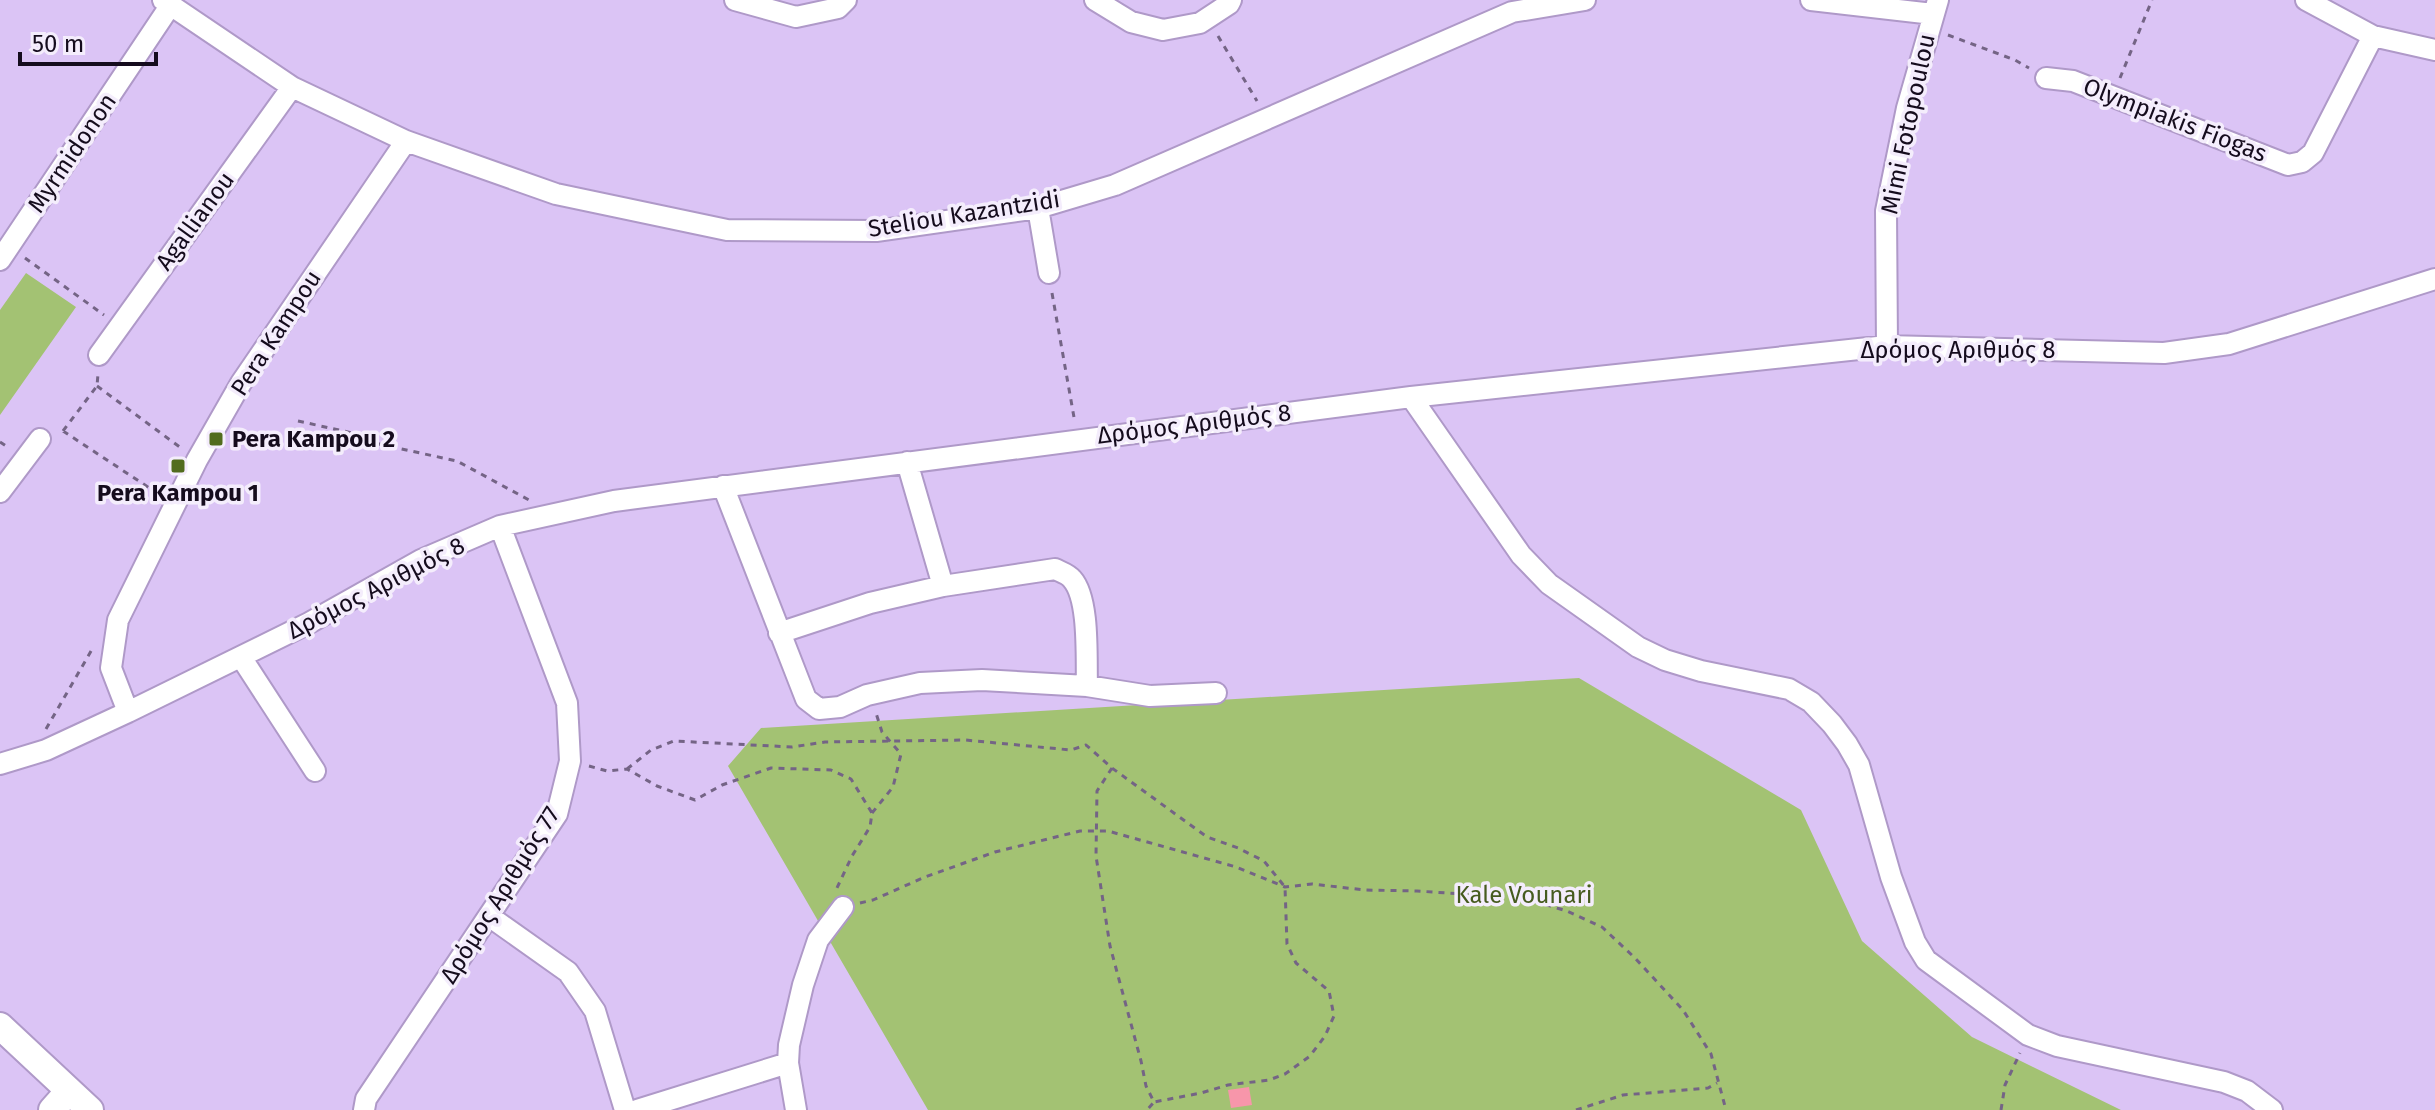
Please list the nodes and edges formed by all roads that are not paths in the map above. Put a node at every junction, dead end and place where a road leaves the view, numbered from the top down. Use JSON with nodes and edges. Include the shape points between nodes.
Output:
{"nodes":[{"id":1,"x":735,"y":0,"type":"edge"},
{"id":2,"x":846,"y":0,"type":"edge"},
{"id":3,"x":1095,"y":0,"type":"edge"},
{"id":4,"x":1231,"y":0,"type":"edge"},
{"id":5,"x":1585,"y":0,"type":"edge"},
{"id":6,"x":1811,"y":0,"type":"edge"},
{"id":7,"x":2306,"y":0,"type":"edge"},
{"id":8,"x":167,"y":3,"type":"edge"},
{"id":9,"x":1508,"y":6,"type":"edge"},
{"id":10,"x":1933,"y":14,"type":"edge"},
{"id":11,"x":2373,"y":36,"type":"junction"},
{"id":12,"x":2435,"y":50,"type":"edge"},
{"id":13,"x":2046,"y":78,"type":"road end"},
{"id":14,"x":292,"y":87,"type":"junction"},
{"id":15,"x":406,"y":141,"type":"junction"},
{"id":16,"x":1038,"y":208,"type":"junction"},
{"id":17,"x":5,"y":254,"type":"edge"},
{"id":18,"x":1049,"y":273,"type":"road end"},
{"id":19,"x":2435,"y":279,"type":"edge"},
{"id":20,"x":1887,"y":346,"type":"junction"},
{"id":21,"x":99,"y":355,"type":"road end"},
{"id":22,"x":1411,"y":397,"type":"junction"},
{"id":23,"x":40,"y":439,"type":"road end"},
{"id":24,"x":907,"y":462,"type":"junction"},
{"id":25,"x":723,"y":486,"type":"junction"},
{"id":26,"x":0,"y":492,"type":"edge"},
{"id":27,"x":500,"y":526,"type":"junction"},
{"id":28,"x":943,"y":586,"type":"junction"},
{"id":29,"x":779,"y":633,"type":"junction"},
{"id":30,"x":241,"y":657,"type":"junction"},
{"id":31,"x":1087,"y":686,"type":"junction"},
{"id":32,"x":1216,"y":693,"type":"dead end"},
{"id":33,"x":128,"y":712,"type":"junction"},
{"id":34,"x":0,"y":764,"type":"edge"},
{"id":35,"x":315,"y":771,"type":"dead end"},
{"id":36,"x":843,"y":907,"type":"road end"},
{"id":37,"x":489,"y":916,"type":"junction"},
{"id":38,"x":0,"y":1026,"type":"edge"},
{"id":39,"x":0,"y":1035,"type":"edge"},
{"id":40,"x":788,"y":1063,"type":"junction"},
{"id":41,"x":40,"y":1066,"type":"junction"},
{"id":42,"x":60,"y":1101,"type":"edge"},
{"id":43,"x":90,"y":1110,"type":"edge"},
{"id":44,"x":364,"y":1110,"type":"edge"},
{"id":45,"x":625,"y":1110,"type":"edge"},
{"id":46,"x":637,"y":1110,"type":"edge"},
{"id":47,"x":796,"y":1110,"type":"edge"},
{"id":48,"x":2272,"y":1110,"type":"edge"}],
"edges":[{"from":1,"to":2,"type":"street","via":[[796,17],[838,8]]},
{"from":3,"to":4,"type":"street","via":[[1131,22],[1163,30],[1200,23]]},
{"from":5,"to":9,"type":"street","name":"Steliou Kazantzidi"},
{"from":6,"to":10,"type":"street"},
{"from":7,"to":11,"type":"street"},
{"from":8,"to":14,"type":"street","name":"Steliou Kazantzidi"},
{"from":8,"to":17,"type":"street","name":"Myrmidonon"},
{"from":9,"to":16,"type":"street","name":"Steliou Kazantzidi","via":[[1115,185]]},
{"from":10,"to":20,"type":"street","name":"Mimi Fotopoulou","via":[[1886,211]]},
{"from":11,"to":12,"type":"street"},
{"from":11,"to":13,"type":"street","name":"Olympiakis Fiogas","via":[[2313,153],[2288,165],[2073,81]]},
{"from":14,"to":15,"type":"street","name":"Steliou Kazantzidi"},
{"from":14,"to":21,"type":"street","name":"Agallianou"},
{"from":15,"to":16,"type":"street","name":"Steliou Kazantzidi","via":[[556,194],[727,230],[876,231]]},
{"from":15,"to":33,"type":"street","name":"Pera Kampou","via":[[241,383],[118,620],[111,668]]},
{"from":16,"to":18,"type":"street"},
{"from":19,"to":20,"type":"street","name":"Δρόμος Αριθμός 8","via":[[2229,344],[2164,353]]},
{"from":20,"to":22,"type":"street","name":"Δρόμος Αριθμός 8"},
{"from":22,"to":24,"type":"street","name":"Δρόμος Αριθμός 8"},
{"from":22,"to":48,"type":"street","via":[[1521,555],[1549,584],[1665,660],[1789,689],[1811,702],[1859,765],[1891,877],[1926,960],[2028,1035],[2224,1082]]},
{"from":23,"to":26,"type":"street"},
{"from":24,"to":25,"type":"street","name":"Δρόμος Αριθμός 8"},
{"from":24,"to":28,"type":"street"},
{"from":25,"to":27,"type":"street","name":"Δρόμος Αριθμός 8","via":[[614,501]]},
{"from":25,"to":29,"type":"street"},
{"from":27,"to":30,"type":"street","name":"Δρόμος Αριθμός 8","via":[[421,560]]},
{"from":27,"to":37,"type":"street","name":"Δρόμος Αριθμός 77","via":[[567,703],[570,761],[557,814]]},
{"from":28,"to":29,"type":"street"},
{"from":28,"to":31,"type":"street","via":[[1055,569],[1071,576],[1084,611]]},
{"from":29,"to":31,"type":"street","via":[[806,699],[819,709],[920,683],[982,680]]},
{"from":30,"to":33,"type":"street","name":"Δρόμος Αριθμός 8"},
{"from":30,"to":35,"type":"street"},
{"from":31,"to":32,"type":"street","via":[[1150,696]]},
{"from":33,"to":34,"type":"street","name":"Δρόμος Αριθμός 8","via":[[46,750]]},
{"from":36,"to":40,"type":"street","via":[[818,940]]},
{"from":37,"to":44,"type":"street","name":"Δρόμος Αριθμός 77","via":[[366,1099]]},
{"from":37,"to":45,"type":"street","via":[[568,972],[595,1011]]},
{"from":38,"to":41,"type":"main road"},
{"from":39,"to":41,"type":"main road"},
{"from":40,"to":46,"type":"street"},
{"from":40,"to":47,"type":"street"},
{"from":41,"to":42,"type":"main road"},
{"from":42,"to":43,"type":"main road"}]}
